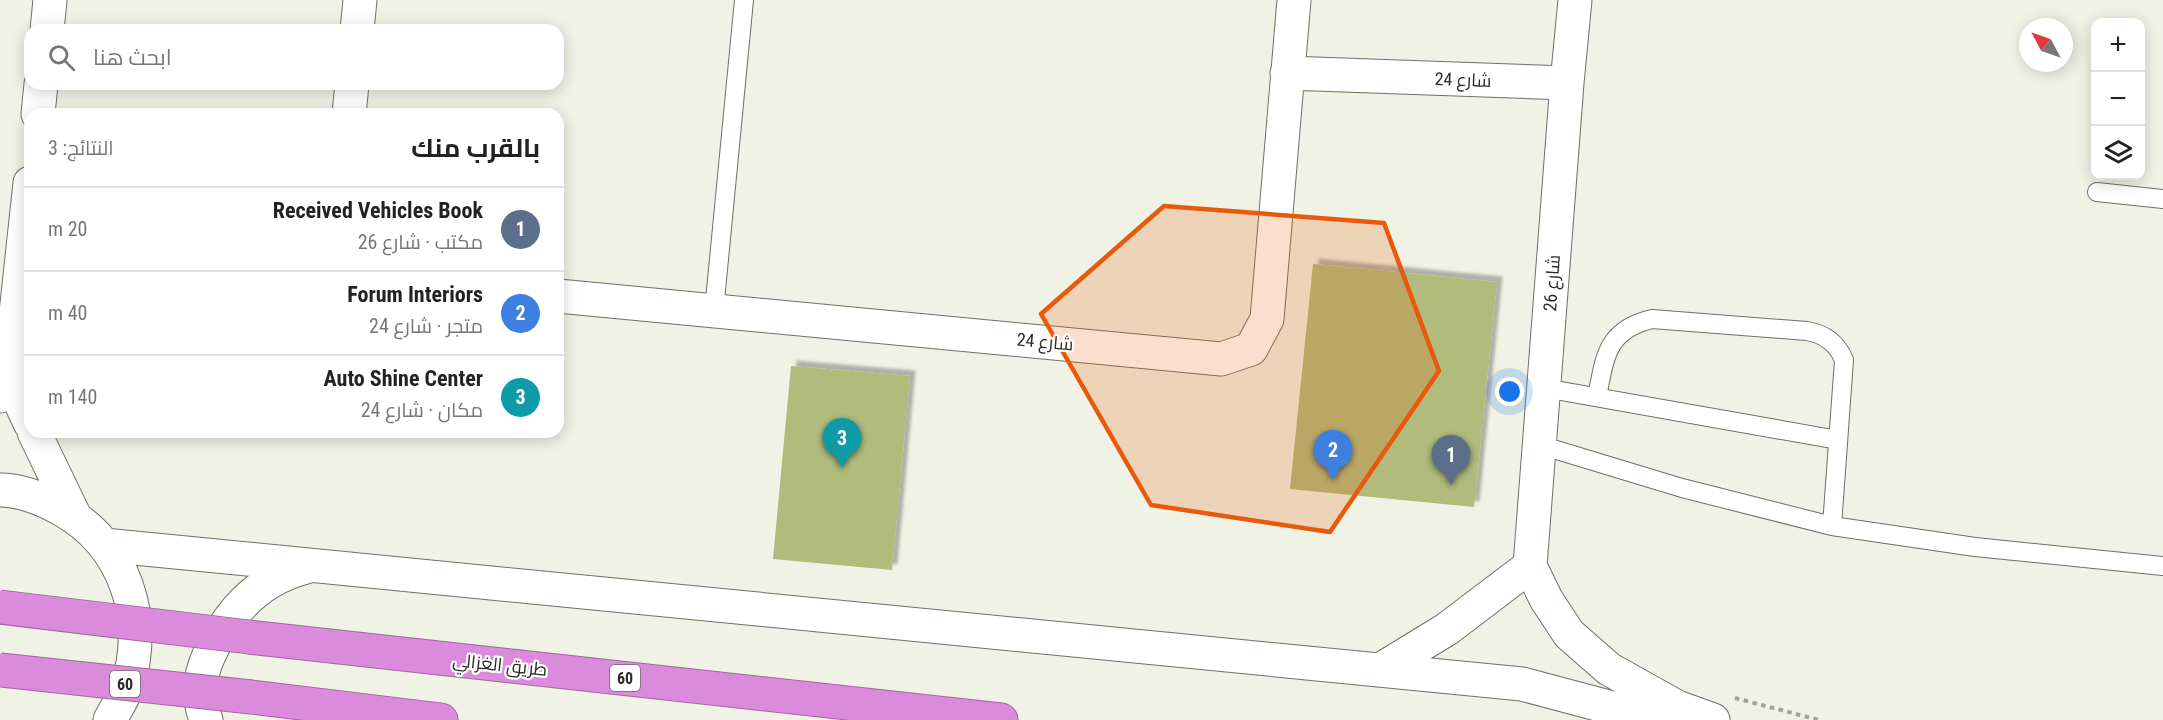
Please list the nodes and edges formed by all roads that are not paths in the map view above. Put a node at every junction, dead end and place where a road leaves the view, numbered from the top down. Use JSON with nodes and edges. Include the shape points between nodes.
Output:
{"nodes":[{"id":1,"x":50,"y":0,"type":"edge"},
{"id":2,"x":360,"y":0,"type":"edge"},
{"id":3,"x":744,"y":0,"type":"edge"},
{"id":4,"x":1294,"y":0,"type":"edge"},
{"id":5,"x":1575,"y":0,"type":"edge"},
{"id":6,"x":48,"y":24,"type":"edge"},
{"id":7,"x":358,"y":24,"type":"edge"},
{"id":8,"x":1287,"y":73,"type":"junction"},
{"id":9,"x":1567,"y":83,"type":"junction"},
{"id":10,"x":40,"y":90,"type":"edge"},
{"id":11,"x":351,"y":90,"type":"edge"},
{"id":12,"x":39,"y":108,"type":"edge"},
{"id":13,"x":350,"y":108,"type":"edge"},
{"id":14,"x":2097,"y":192,"type":"dead end"},
{"id":15,"x":2163,"y":200,"type":"edge"},
{"id":16,"x":24,"y":230,"type":"edge"},
{"id":17,"x":564,"y":298,"type":"edge"},
{"id":18,"x":714,"y":311,"type":"junction"},
{"id":19,"x":4,"y":387,"type":"edge"},
{"id":20,"x":1544,"y":388,"type":"junction"},
{"id":21,"x":1597,"y":397,"type":"junction"},
{"id":22,"x":24,"y":415,"type":"edge"},
{"id":23,"x":37,"y":438,"type":"edge"},
{"id":24,"x":1838,"y":440,"type":"junction"},
{"id":25,"x":1540,"y":445,"type":"junction"},
{"id":26,"x":0,"y":490,"type":"edge"},
{"id":27,"x":75,"y":517,"type":"junction"},
{"id":28,"x":1832,"y":526,"type":"junction"},
{"id":29,"x":104,"y":545,"type":"junction"},
{"id":30,"x":314,"y":565,"type":"junction"},
{"id":31,"x":1530,"y":566,"type":"junction"},
{"id":32,"x":2163,"y":566,"type":"edge"},
{"id":33,"x":0,"y":608,"type":"edge"},
{"id":34,"x":0,"y":670,"type":"edge"},
{"id":35,"x":1380,"y":670,"type":"junction"},
{"id":36,"x":110,"y":720,"type":"edge"},
{"id":37,"x":206,"y":720,"type":"edge"},
{"id":38,"x":441,"y":720,"type":"edge"},
{"id":39,"x":1001,"y":720,"type":"edge"},
{"id":40,"x":1656,"y":720,"type":"edge"},
{"id":41,"x":1713,"y":720,"type":"edge"}],
"edges":[{"from":1,"to":6,"type":"street"},
{"from":2,"to":7,"type":"street"},
{"from":3,"to":18,"type":"lane"},
{"from":4,"to":8,"type":"street","name":"شارع 24"},
{"from":5,"to":9,"type":"street","name":"شارع 26"},
{"from":8,"to":9,"type":"street","name":"شارع 24"},
{"from":8,"to":18,"type":"street","name":"شارع 24","via":[[1267,319],[1251,350],[1221,359]]},
{"from":9,"to":20,"type":"street","name":"شارع 26"},
{"from":10,"to":12,"type":"street"},
{"from":11,"to":13,"type":"street"},
{"from":14,"to":15,"type":"lane"},
{"from":16,"to":19,"type":"street"},
{"from":17,"to":18,"type":"street","name":"شارع 24"},
{"from":19,"to":22,"type":"street"},
{"from":20,"to":21,"type":"lane"},
{"from":20,"to":25,"type":"street","name":"شارع 26"},
{"from":21,"to":24,"type":"lane"},
{"from":21,"to":24,"type":"lane","via":[[1606,353],[1613,340],[1637,323],[1652,319],[1808,331],[1827,337],[1844,360]]},
{"from":23,"to":27,"type":"street"},
{"from":24,"to":28,"type":"lane"},
{"from":25,"to":28,"type":"lane","via":[[1682,488]]},
{"from":25,"to":31,"type":"street","name":"شارع 26"},
{"from":26,"to":27,"type":"street","via":[[42,499]]},
{"from":27,"to":29,"type":"street"},
{"from":28,"to":32,"type":"lane","via":[[1975,547]]},
{"from":29,"to":30,"type":"street"},
{"from":29,"to":36,"type":"street","via":[[124,577],[134,614],[135,652],[126,689]]},
{"from":30,"to":35,"type":"street"},
{"from":30,"to":37,"type":"street","via":[[293,570],[264,585],[222,627],[200,677],[201,707]]},
{"from":31,"to":35,"type":"street","via":[[1447,629]]},
{"from":31,"to":41,"type":"street","via":[[1569,634],[1609,669],[1677,707]]},
{"from":33,"to":39,"type":"highway","name":"طريق الغزالي","number":"60","bridge":true},
{"from":34,"to":38,"type":"highway","number":"60","bridge":true},
{"from":35,"to":40,"type":"street","via":[[1522,684]]}]}
